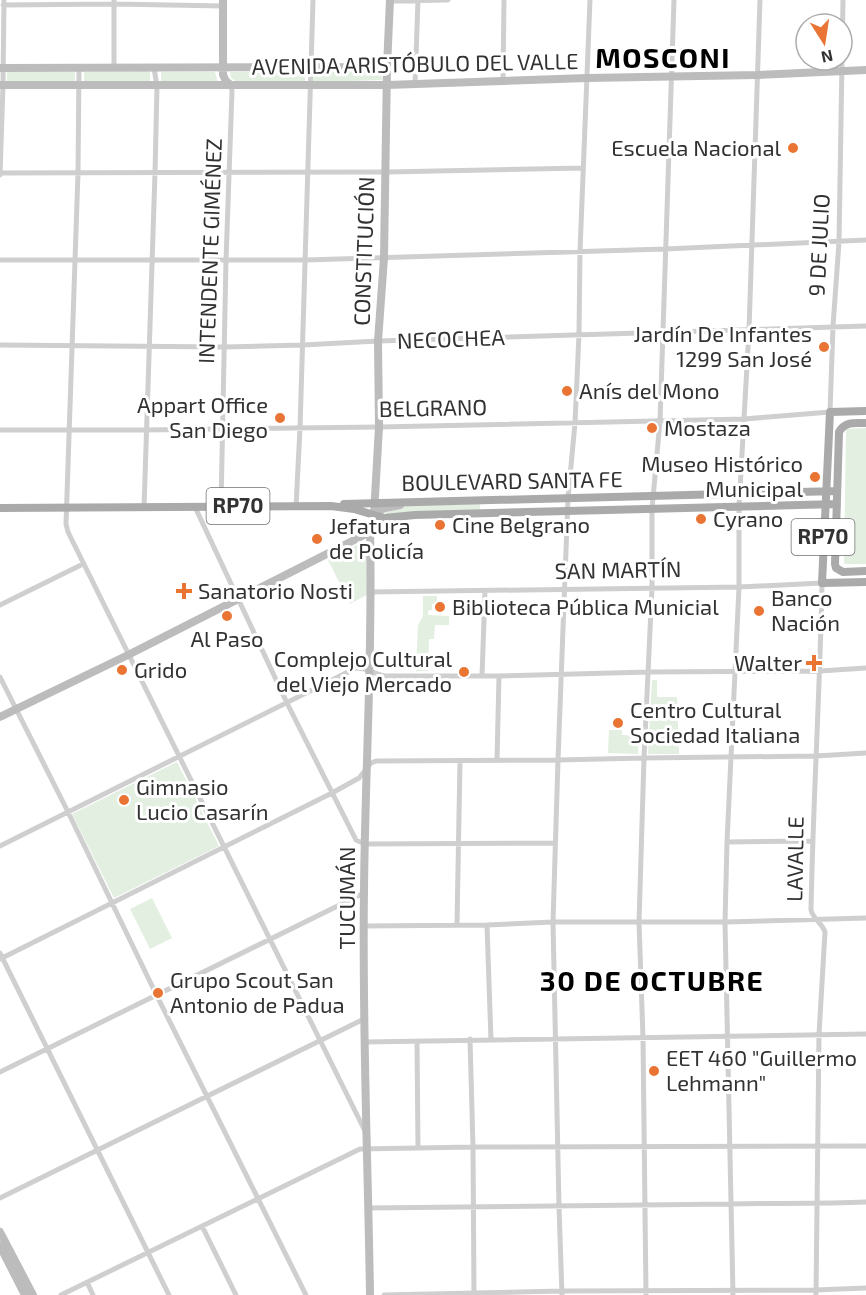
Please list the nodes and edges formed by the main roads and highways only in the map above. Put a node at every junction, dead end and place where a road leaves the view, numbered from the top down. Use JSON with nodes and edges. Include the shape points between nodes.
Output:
{"nodes":[{"id":1,"x":866,"y":411,"type":"edge"},
{"id":2,"x":830,"y":412,"type":"joint"},
{"id":3,"x":866,"y":423,"type":"edge"},
{"id":4,"x":825,"y":491,"type":"junction"},
{"id":5,"x":837,"y":491,"type":"junction"},
{"id":6,"x":486,"y":500,"type":"junction"},
{"id":7,"x":837,"y":504,"type":"junction"},
{"id":8,"x":825,"y":505,"type":"junction"},
{"id":9,"x":331,"y":506,"type":"junction"},
{"id":10,"x":0,"y":508,"type":"edge"},
{"id":11,"x":485,"y":514,"type":"junction"},
{"id":12,"x":866,"y":571,"type":"edge"},
{"id":13,"x":866,"y":582,"type":"edge"},
{"id":14,"x":822,"y":583,"type":"joint"}],
"edges":[{"from":1,"to":2,"type":"main road","name":"BELGRANO"},
{"from":2,"to":4,"type":"main road","name":"9 DE JULIO","number":"RP70"},
{"from":3,"to":5,"type":"main road","via":[[848,423],[839,432]]},
{"from":4,"to":5,"type":"main road","name":"BOULEVARD SANTA FE"},
{"from":4,"to":6,"type":"main road","name":"BOULEVARD SANTA FE","number":"RP70"},
{"from":4,"to":8,"type":"main road","name":"LAVALLE","number":"RP70"},
{"from":5,"to":7,"type":"main road"},
{"from":6,"to":9,"type":"main road","name":"BOULEVARD SANTA FE","number":"RP70"},
{"from":6,"to":11,"type":"main road"},
{"from":7,"to":8,"type":"main road","name":"BOULEVARD SANTA FE"},
{"from":7,"to":12,"type":"main road","via":[[836,568],[843,572]]},
{"from":8,"to":11,"type":"main road","name":"BOULEVARD SANTA FE","number":"RP70"},
{"from":8,"to":14,"type":"main road","name":"LAVALLE","number":"RP70"},
{"from":9,"to":10,"type":"main road","name":"BOULEVARD SANTA FE","number":"RP70"},
{"from":9,"to":11,"type":"main road","name":"BOULEVARD SANTA FE","number":"RP70","via":[[384,518]]},
{"from":13,"to":14,"type":"main road","name":"SAN MARTÍN","number":"RP70"}]}
